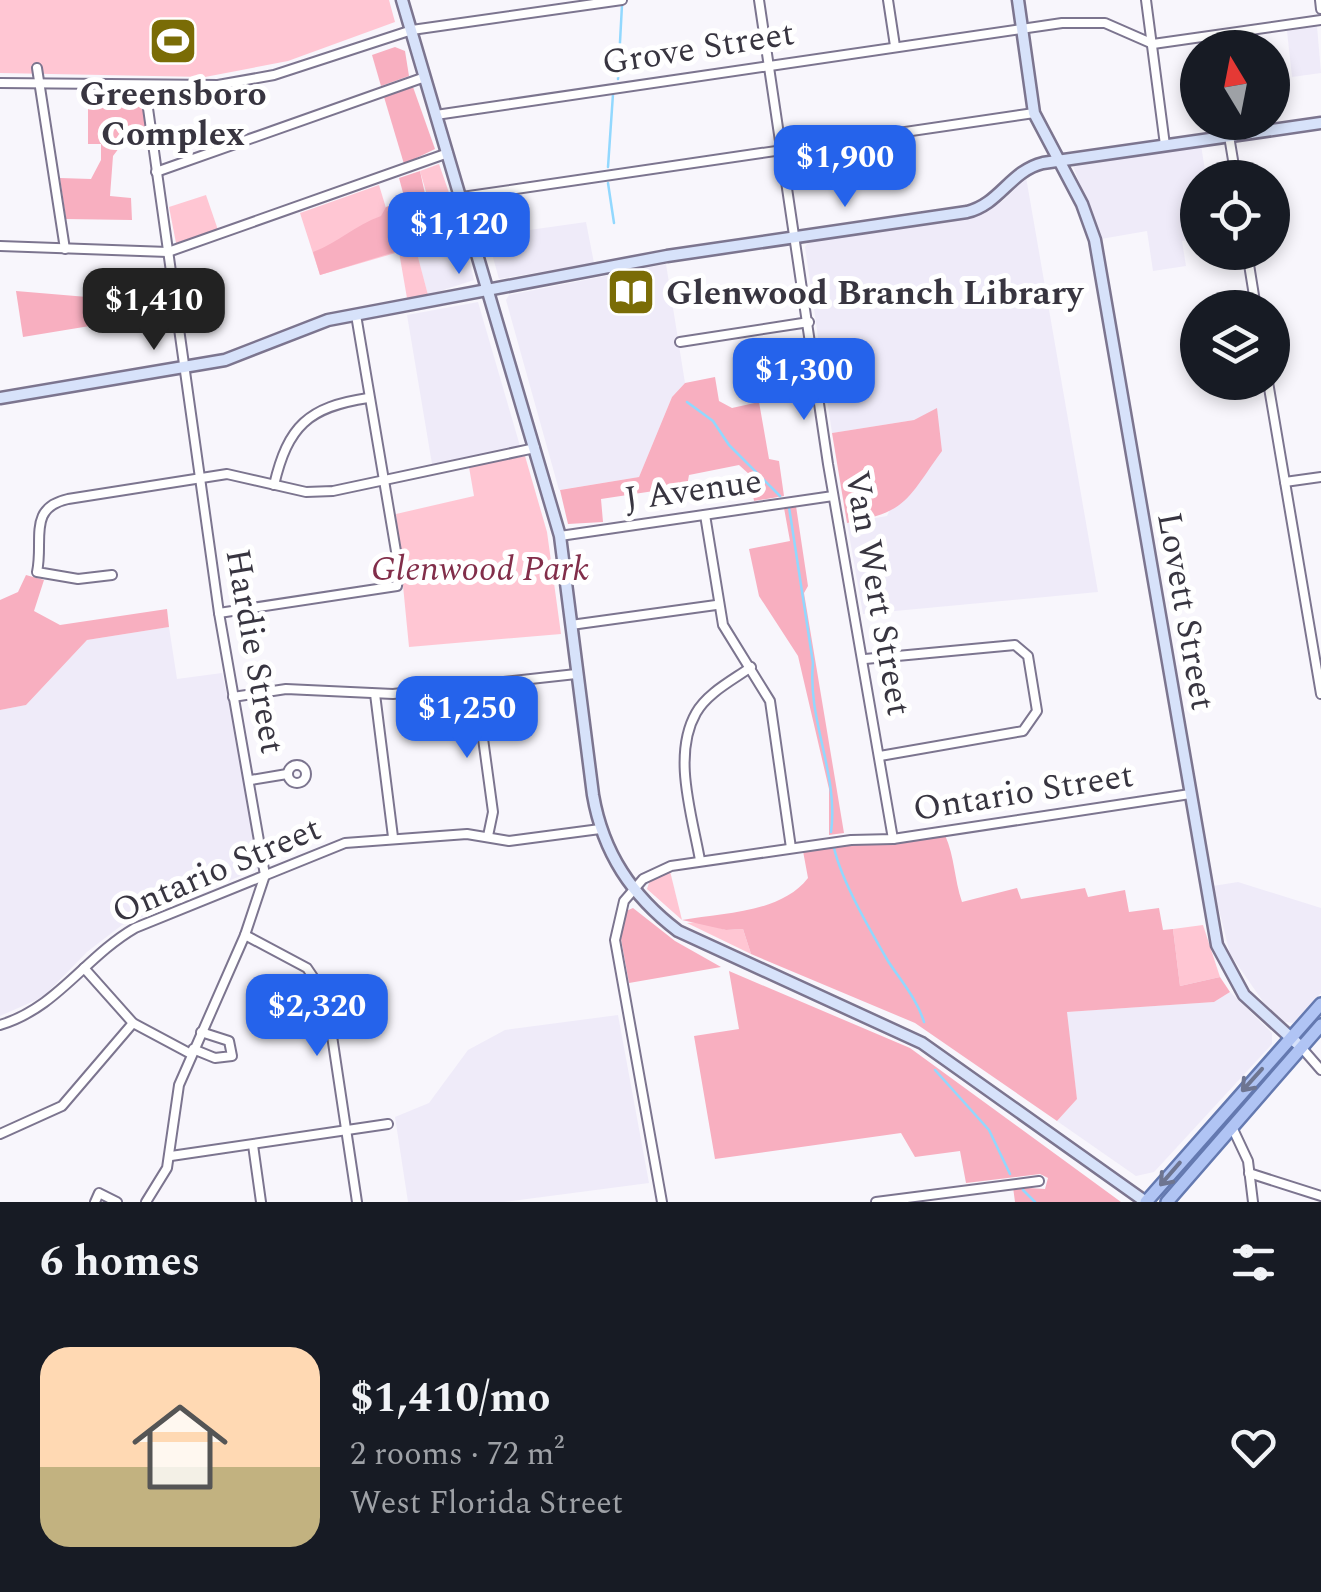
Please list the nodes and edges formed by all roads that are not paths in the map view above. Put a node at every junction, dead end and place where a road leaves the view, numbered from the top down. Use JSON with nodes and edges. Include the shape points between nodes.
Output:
{"nodes":[{"id":1,"x":402,"y":0,"type":"edge"},
{"id":2,"x":622,"y":0,"type":"edge"},
{"id":3,"x":759,"y":0,"type":"edge"},
{"id":4,"x":888,"y":0,"type":"edge"},
{"id":5,"x":1018,"y":0,"type":"edge"},
{"id":6,"x":1146,"y":0,"type":"edge"},
{"id":7,"x":1320,"y":0,"type":"edge"},
{"id":8,"x":1321,"y":9,"type":"edge"},
{"id":9,"x":1321,"y":20,"type":"edge"},
{"id":10,"x":1021,"y":28,"type":"junction"},
{"id":11,"x":412,"y":30,"type":"junction"},
{"id":12,"x":1153,"y":44,"type":"junction"},
{"id":13,"x":895,"y":46,"type":"junction"},
{"id":14,"x":770,"y":64,"type":"junction"},
{"id":15,"x":37,"y":68,"type":"dead end"},
{"id":16,"x":425,"y":77,"type":"junction"},
{"id":17,"x":0,"y":82,"type":"edge"},
{"id":18,"x":40,"y":84,"type":"junction"},
{"id":19,"x":145,"y":87,"type":"junction"},
{"id":20,"x":1034,"y":113,"type":"junction"},
{"id":21,"x":436,"y":115,"type":"junction"},
{"id":22,"x":1321,"y":122,"type":"edge"},
{"id":23,"x":1290,"y":127,"type":"edge"},
{"id":24,"x":1197,"y":140,"type":"edge"},
{"id":25,"x":1165,"y":144,"type":"junction"},
{"id":26,"x":782,"y":152,"type":"junction"},
{"id":27,"x":448,"y":153,"type":"junction"},
{"id":28,"x":1059,"y":160,"type":"junction"},
{"id":29,"x":156,"y":172,"type":"junction"},
{"id":30,"x":462,"y":198,"type":"junction"},
{"id":31,"x":796,"y":237,"type":"junction"},
{"id":32,"x":0,"y":246,"type":"edge"},
{"id":33,"x":64,"y":249,"type":"junction"},
{"id":34,"x":168,"y":252,"type":"junction"},
{"id":35,"x":490,"y":291,"type":"junction"},
{"id":36,"x":356,"y":315,"type":"junction"},
{"id":37,"x":809,"y":322,"type":"junction"},
{"id":38,"x":680,"y":342,"type":"dead end"},
{"id":39,"x":183,"y":368,"type":"junction"},
{"id":40,"x":0,"y":398,"type":"edge"},
{"id":41,"x":368,"y":398,"type":"junction"},
{"id":42,"x":1271,"y":400,"type":"edge"},
{"id":43,"x":535,"y":448,"type":"junction"},
{"id":44,"x":1321,"y":477,"type":"edge"},
{"id":45,"x":199,"y":479,"type":"junction"},
{"id":46,"x":383,"y":480,"type":"junction"},
{"id":47,"x":1285,"y":482,"type":"junction"},
{"id":48,"x":274,"y":485,"type":"junction"},
{"id":49,"x":834,"y":496,"type":"junction"},
{"id":50,"x":704,"y":515,"type":"junction"},
{"id":51,"x":560,"y":536,"type":"junction"},
{"id":52,"x":112,"y":575,"type":"dead end"},
{"id":53,"x":716,"y":605,"type":"junction"},
{"id":54,"x":219,"y":613,"type":"junction"},
{"id":55,"x":571,"y":626,"type":"junction"},
{"id":56,"x":865,"y":660,"type":"junction"},
{"id":57,"x":751,"y":667,"type":"junction"},
{"id":58,"x":576,"y":674,"type":"junction"},
{"id":59,"x":476,"y":687,"type":"junction"},
{"id":60,"x":374,"y":694,"type":"junction"},
{"id":61,"x":1321,"y":694,"type":"edge"},
{"id":62,"x":233,"y":696,"type":"junction"},
{"id":63,"x":880,"y":756,"type":"junction"},
{"id":64,"x":287,"y":774,"type":"dead end"},
{"id":65,"x":251,"y":780,"type":"junction"},
{"id":66,"x":1190,"y":794,"type":"junction"},
{"id":67,"x":600,"y":829,"type":"junction"},
{"id":68,"x":488,"y":836,"type":"junction"},
{"id":69,"x":393,"y":837,"type":"junction"},
{"id":70,"x":893,"y":839,"type":"junction"},
{"id":71,"x":791,"y":848,"type":"junction"},
{"id":72,"x":700,"y":860,"type":"junction"},
{"id":73,"x":265,"y":875,"type":"junction"},
{"id":74,"x":634,"y":890,"type":"junction"},
{"id":75,"x":245,"y":935,"type":"junction"},
{"id":76,"x":84,"y":968,"type":"junction"},
{"id":77,"x":1321,"y":1004,"type":"edge"},
{"id":78,"x":133,"y":1024,"type":"junction"},
{"id":79,"x":1321,"y":1025,"type":"edge"},
{"id":80,"x":0,"y":1026,"type":"edge"},
{"id":81,"x":201,"y":1032,"type":"junction"},
{"id":82,"x":1296,"y":1043,"type":"junction"},
{"id":83,"x":192,"y":1052,"type":"junction"},
{"id":84,"x":1321,"y":1070,"type":"edge"},
{"id":85,"x":388,"y":1124,"type":"dead end"},
{"id":86,"x":1232,"y":1127,"type":"junction"},
{"id":87,"x":346,"y":1130,"type":"junction"},
{"id":88,"x":0,"y":1134,"type":"edge"},
{"id":89,"x":1221,"y":1140,"type":"junction"},
{"id":90,"x":253,"y":1145,"type":"junction"},
{"id":91,"x":1241,"y":1145,"type":"junction"},
{"id":92,"x":170,"y":1156,"type":"junction"},
{"id":93,"x":1249,"y":1172,"type":"junction"},
{"id":94,"x":1039,"y":1181,"type":"dead end"},
{"id":95,"x":1321,"y":1196,"type":"edge"},
{"id":96,"x":94,"y":1202,"type":"edge"},
{"id":97,"x":117,"y":1202,"type":"edge"},
{"id":98,"x":146,"y":1202,"type":"edge"},
{"id":99,"x":262,"y":1202,"type":"edge"},
{"id":100,"x":357,"y":1202,"type":"edge"},
{"id":101,"x":662,"y":1202,"type":"edge"},
{"id":102,"x":876,"y":1202,"type":"edge"},
{"id":103,"x":1146,"y":1202,"type":"edge"},
{"id":104,"x":1167,"y":1202,"type":"edge"},
{"id":105,"x":1253,"y":1202,"type":"edge"}],
"edges":[{"from":1,"to":11,"type":"main road"},
{"from":2,"to":11,"type":"street"},
{"from":3,"to":14,"type":"street","name":"Van Wert Street"},
{"from":4,"to":13,"type":"street"},
{"from":5,"to":10,"type":"main road","name":"Lovett Street"},
{"from":6,"to":12,"type":"street"},
{"from":7,"to":8,"type":"street"},
{"from":9,"to":12,"type":"street","name":"Grove Street"},
{"from":10,"to":12,"type":"street","name":"Grove Street","via":[[1090,20]]},
{"from":10,"to":13,"type":"street","name":"Grove Street"},
{"from":10,"to":20,"type":"main road","name":"Lovett Street"},
{"from":11,"to":16,"type":"main road"},
{"from":11,"to":19,"type":"street","via":[[274,76]]},
{"from":12,"to":25,"type":"street"},
{"from":13,"to":14,"type":"street","name":"Grove Street"},
{"from":14,"to":21,"type":"street","name":"Grove Street"},
{"from":14,"to":26,"type":"street","name":"Van Wert Street"},
{"from":15,"to":18,"type":"street"},
{"from":16,"to":21,"type":"main road"},
{"from":16,"to":29,"type":"street"},
{"from":17,"to":18,"type":"street"},
{"from":18,"to":19,"type":"street"},
{"from":18,"to":33,"type":"street"},
{"from":19,"to":29,"type":"street","name":"Hardie Street"},
{"from":20,"to":26,"type":"street"},
{"from":20,"to":28,"type":"main road","name":"Lovett Street"},
{"from":21,"to":27,"type":"main road"},
{"from":22,"to":23,"type":"main road"},
{"from":24,"to":25,"type":"main road"},
{"from":25,"to":28,"type":"main road"},
{"from":26,"to":30,"type":"street"},
{"from":26,"to":31,"type":"street","name":"Van Wert Street"},
{"from":27,"to":30,"type":"main road"},
{"from":27,"to":34,"type":"street"},
{"from":28,"to":31,"type":"main road","via":[[1020,171],[980,208]]},
{"from":28,"to":66,"type":"main road","name":"Lovett Street","via":[[1095,240]]},
{"from":29,"to":34,"type":"street","name":"Hardie Street"},
{"from":30,"to":35,"type":"main road"},
{"from":31,"to":35,"type":"main road"},
{"from":31,"to":37,"type":"street","name":"Van Wert Street"},
{"from":32,"to":33,"type":"street"},
{"from":33,"to":34,"type":"street"},
{"from":34,"to":39,"type":"street","name":"Hardie Street"},
{"from":35,"to":36,"type":"main road"},
{"from":35,"to":43,"type":"main road"},
{"from":36,"to":39,"type":"main road"},
{"from":36,"to":41,"type":"street"},
{"from":37,"to":38,"type":"street"},
{"from":37,"to":49,"type":"street","name":"Van Wert Street"},
{"from":39,"to":40,"type":"main road"},
{"from":39,"to":45,"type":"street","name":"Hardie Street"},
{"from":41,"to":46,"type":"street"},
{"from":41,"to":48,"type":"street","via":[[308,417],[292,434]]},
{"from":42,"to":47,"type":"street"},
{"from":43,"to":46,"type":"street"},
{"from":43,"to":51,"type":"main road"},
{"from":44,"to":47,"type":"street"},
{"from":45,"to":48,"type":"street","via":[[248,476]]},
{"from":45,"to":52,"type":"street","via":[[56,502],[39,516],[37,572],[78,580]]},
{"from":45,"to":54,"type":"street","name":"Hardie Street"},
{"from":46,"to":48,"type":"street","via":[[333,490]]},
{"from":46,"to":54,"type":"street","via":[[397,586]]},
{"from":47,"to":61,"type":"street"},
{"from":49,"to":50,"type":"street","name":"J Avenue"},
{"from":49,"to":56,"type":"street","name":"Van Wert Street"},
{"from":50,"to":51,"type":"street","name":"J Avenue"},
{"from":50,"to":53,"type":"street"},
{"from":51,"to":55,"type":"main road"},
{"from":53,"to":55,"type":"street"},
{"from":53,"to":57,"type":"street"},
{"from":54,"to":62,"type":"street","name":"Hardie Street"},
{"from":55,"to":58,"type":"main road"},
{"from":56,"to":63,"type":"street","name":"Van Wert Street"},
{"from":56,"to":63,"type":"street","via":[[1010,644],[1028,656],[1037,712],[1023,732]]},
{"from":57,"to":71,"type":"street","via":[[770,701]]},
{"from":57,"to":72,"type":"street","via":[[696,713],[685,747]]},
{"from":58,"to":59,"type":"street"},
{"from":58,"to":67,"type":"main road"},
{"from":59,"to":60,"type":"street"},
{"from":59,"to":68,"type":"street","via":[[493,812]]},
{"from":60,"to":62,"type":"street","via":[[286,689]]},
{"from":60,"to":69,"type":"street"},
{"from":62,"to":65,"type":"street","name":"Hardie Street"},
{"from":63,"to":70,"type":"street","name":"Van Wert Street"},
{"from":64,"to":65,"type":"street"},
{"from":65,"to":73,"type":"street","name":"Hardie Street"},
{"from":66,"to":70,"type":"street","name":"Ontario Street"},
{"from":66,"to":82,"type":"main road","name":"Lovett Street","via":[[1220,954],[1244,995]]},
{"from":67,"to":68,"type":"street","name":"Ontario Street","via":[[509,841]]},
{"from":67,"to":74,"type":"main road"},
{"from":68,"to":69,"type":"street","name":"Ontario Street"},
{"from":69,"to":73,"type":"street","name":"Ontario Street","via":[[333,846]]},
{"from":70,"to":71,"type":"street","name":"Ontario Street"},
{"from":71,"to":72,"type":"street","name":"Ontario Street"},
{"from":72,"to":74,"type":"street","name":"Ontario Street","via":[[662,868]]},
{"from":73,"to":75,"type":"street","name":"Hardie Street"},
{"from":73,"to":76,"type":"street","name":"Ontario Street","via":[[134,928]]},
{"from":74,"to":101,"type":"street","via":[[619,912],[615,940]]},
{"from":74,"to":103,"type":"main road","via":[[658,916],[702,945],[922,1043]]},
{"from":75,"to":81,"type":"street","name":"Hardie Street"},
{"from":75,"to":87,"type":"street","via":[[291,957],[319,980]]},
{"from":76,"to":78,"type":"street"},
{"from":76,"to":80,"type":"street","name":"Ontario Street","via":[[40,1008]]},
{"from":77,"to":82,"type":"main road"},
{"from":78,"to":83,"type":"street"},
{"from":78,"to":88,"type":"street","via":[[62,1106]]},
{"from":79,"to":82,"type":"main road"},
{"from":81,"to":83,"type":"street","name":"Hardie Street"},
{"from":81,"to":83,"type":"street","via":[[229,1042],[232,1056]]},
{"from":82,"to":84,"type":"street"},
{"from":82,"to":86,"type":"main road"},
{"from":82,"to":103,"type":"main road","one_way":true},
{"from":83,"to":92,"type":"street","name":"Hardie Street","via":[[174,1108]]},
{"from":85,"to":87,"type":"street"},
{"from":86,"to":89,"type":"main road"},
{"from":86,"to":91,"type":"street"},
{"from":87,"to":90,"type":"street"},
{"from":87,"to":100,"type":"street"},
{"from":89,"to":91,"type":"street"},
{"from":89,"to":104,"type":"main road"},
{"from":90,"to":92,"type":"street"},
{"from":90,"to":99,"type":"street"},
{"from":91,"to":93,"type":"street"},
{"from":92,"to":98,"type":"street","name":"Hardie Street"},
{"from":93,"to":95,"type":"street"},
{"from":93,"to":105,"type":"street"},
{"from":94,"to":102,"type":"street"},
{"from":96,"to":97,"type":"street","via":[[99,1193]]}]}
